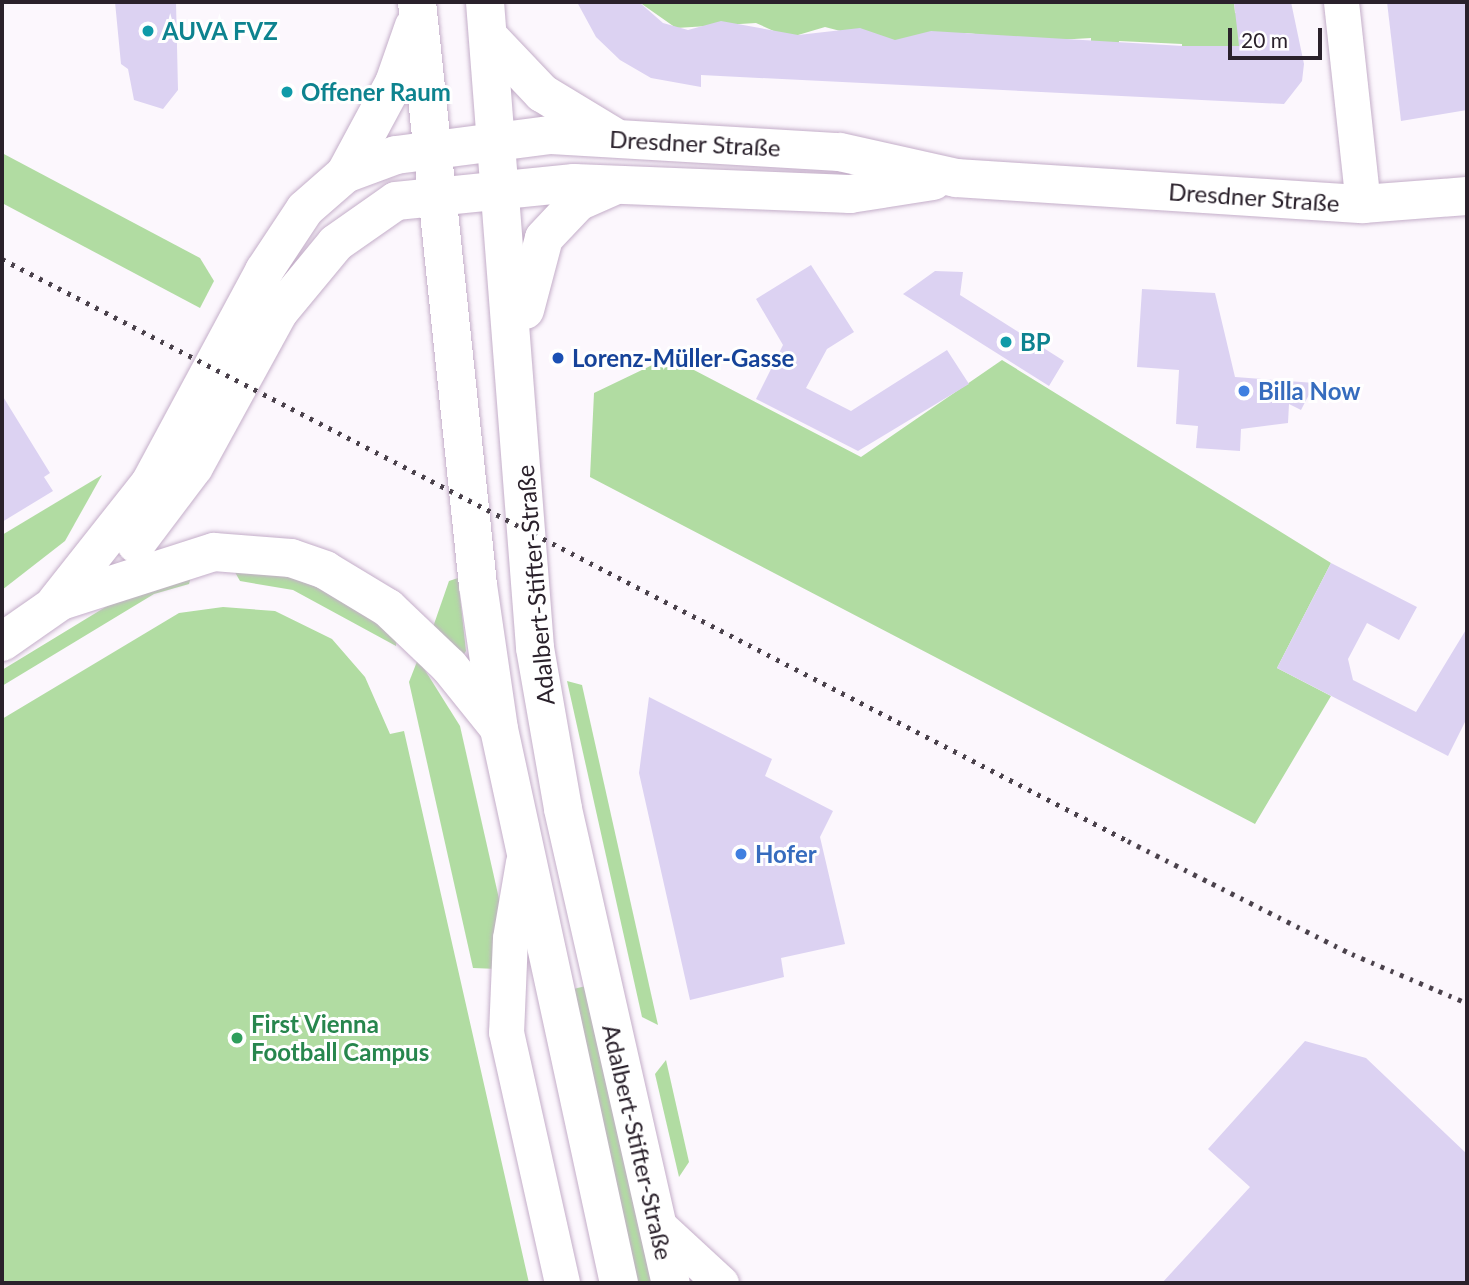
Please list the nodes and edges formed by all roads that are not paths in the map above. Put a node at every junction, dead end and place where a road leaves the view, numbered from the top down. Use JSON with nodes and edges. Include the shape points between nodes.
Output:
{"nodes":[{"id":1,"x":1341,"y":2,"type":"edge"},
{"id":2,"x":418,"y":8,"type":"edge"},
{"id":3,"x":486,"y":19,"type":"edge"},
{"id":4,"x":496,"y":138,"type":"junction"},
{"id":5,"x":617,"y":139,"type":"junction"},
{"id":6,"x":433,"y":147,"type":"junction"},
{"id":7,"x":345,"y":174,"type":"junction"},
{"id":8,"x":956,"y":178,"type":"junction"},
{"id":9,"x":619,"y":183,"type":"junction"},
{"id":10,"x":500,"y":187,"type":"junction"},
{"id":11,"x":438,"y":192,"type":"junction"},
{"id":12,"x":1467,"y":195,"type":"edge"},
{"id":13,"x":1363,"y":204,"type":"junction"},
{"id":14,"x":516,"y":358,"type":"junction"},
{"id":15,"x":56,"y":602,"type":"junction"},
{"id":16,"x":2,"y":642,"type":"edge"},
{"id":17,"x":499,"y":729,"type":"junction"},
{"id":18,"x":523,"y":862,"type":"junction"},
{"id":19,"x":657,"y":1224,"type":"junction"},
{"id":20,"x":562,"y":1283,"type":"edge"},
{"id":21,"x":619,"y":1283,"type":"edge"},
{"id":22,"x":671,"y":1283,"type":"edge"},
{"id":23,"x":722,"y":1283,"type":"edge"}],
"edges":[{"from":1,"to":13,"type":"street"},
{"from":2,"to":6,"type":"main road","name":"Adalbert-Stifter-Straße"},
{"from":2,"to":7,"type":"main road","via":[[394,83]]},
{"from":3,"to":4,"type":"main road","name":"Adalbert-Stifter-Straße"},
{"from":3,"to":5,"type":"main road","via":[[542,93]]},
{"from":4,"to":5,"type":"main road","name":"Dresdner Straße"},
{"from":4,"to":6,"type":"main road","name":"Dresdner Straße"},
{"from":4,"to":10,"type":"main road","name":"Adalbert-Stifter-Straße"},
{"from":5,"to":8,"type":"main road","name":"Dresdner Straße","via":[[840,152]]},
{"from":6,"to":7,"type":"main road"},
{"from":6,"to":11,"type":"main road","name":"Adalbert-Stifter-Straße"},
{"from":7,"to":15,"type":"main road","via":[[289,230],[150,483]]},
{"from":8,"to":9,"type":"main road","name":"Dresdner Straße","via":[[850,194]]},
{"from":8,"to":13,"type":"main road","name":"Dresdner Straße"},
{"from":9,"to":10,"type":"main road","name":"Dresdner Straße"},
{"from":9,"to":14,"type":"main road","via":[[578,202],[544,238],[533,260]]},
{"from":10,"to":11,"type":"main road","name":"Dresdner Straße"},
{"from":10,"to":14,"type":"main road","name":"Adalbert-Stifter-Straße"},
{"from":11,"to":15,"type":"main road","via":[[378,210],[336,243],[271,324],[207,446],[147,532],[101,576]]},
{"from":11,"to":17,"type":"main road","name":"Adalbert-Stifter-Straße","via":[[478,585]]},
{"from":12,"to":13,"type":"main road","name":"Dresdner Straße"},
{"from":14,"to":19,"type":"main road","name":"Adalbert-Stifter-Straße","via":[[544,706]]},
{"from":15,"to":16,"type":"main road"},
{"from":15,"to":17,"type":"main road","via":[[178,559],[253,551],[290,558],[325,570],[388,608],[449,666]]},
{"from":17,"to":18,"type":"main road","name":"Adalbert-Stifter-Straße"},
{"from":18,"to":20,"type":"street","name":"Adalbert-Stifter-Straße","via":[[510,938],[506,1032]]},
{"from":18,"to":21,"type":"main road","name":"Adalbert-Stifter-Straße"},
{"from":19,"to":22,"type":"main road","name":"Adalbert-Stifter-Straße"},
{"from":19,"to":23,"type":"street"}]}
